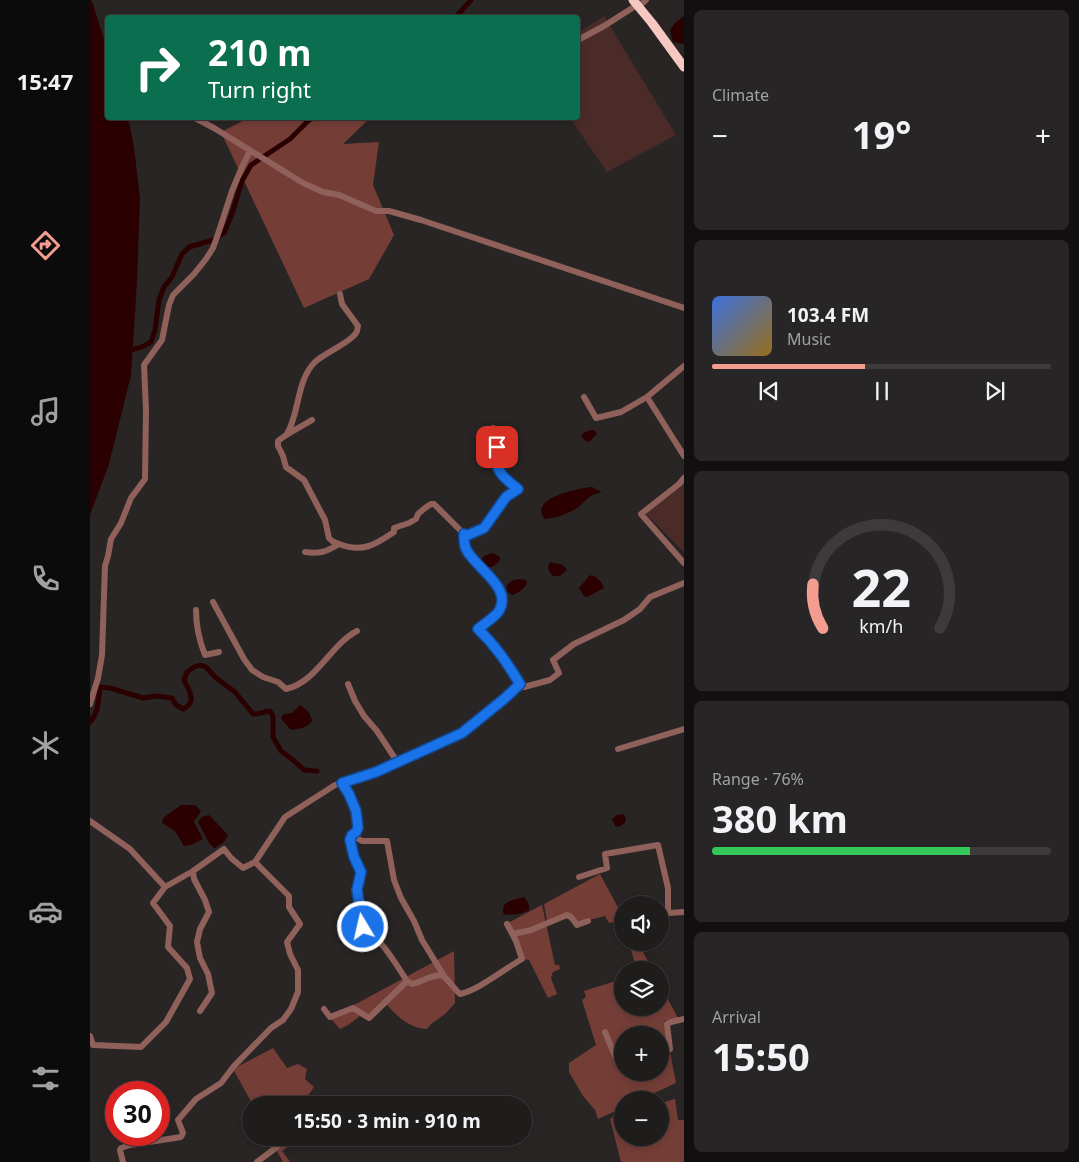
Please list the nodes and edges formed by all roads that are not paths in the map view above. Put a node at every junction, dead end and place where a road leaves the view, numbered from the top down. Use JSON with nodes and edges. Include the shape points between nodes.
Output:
{"nodes":[{"id":1,"x":646,"y":0,"type":"edge"},
{"id":2,"x":636,"y":4,"type":"edge"},
{"id":3,"x":580,"y":39,"type":"edge"},
{"id":4,"x":684,"y":67,"type":"edge"},
{"id":5,"x":198,"y":120,"type":"edge"},
{"id":6,"x":250,"y":151,"type":"junction"},
{"id":7,"x":340,"y":294,"type":"dead end"},
{"id":8,"x":684,"y":308,"type":"edge"},
{"id":9,"x":684,"y":366,"type":"edge"},
{"id":10,"x":584,"y":397,"type":"dead end"},
{"id":11,"x":647,"y":397,"type":"junction"},
{"id":12,"x":312,"y":420,"type":"dead end"},
{"id":13,"x":493,"y":428,"type":"dead end"},
{"id":14,"x":287,"y":434,"type":"junction"},
{"id":15,"x":684,"y":456,"type":"edge"},
{"id":16,"x":684,"y":478,"type":"edge"},
{"id":17,"x":464,"y":534,"type":"junction"},
{"id":18,"x":339,"y":544,"type":"junction"},
{"id":19,"x":305,"y":552,"type":"dead end"},
{"id":20,"x":684,"y":563,"type":"edge"},
{"id":21,"x":684,"y":583,"type":"edge"},
{"id":22,"x":213,"y":602,"type":"dead end"},
{"id":23,"x":196,"y":610,"type":"dead end"},
{"id":24,"x":357,"y":631,"type":"dead end"},
{"id":25,"x":218,"y":652,"type":"dead end"},
{"id":26,"x":348,"y":684,"type":"dead end"},
{"id":27,"x":520,"y":684,"type":"junction"},
{"id":28,"x":90,"y":704,"type":"edge"},
{"id":29,"x":684,"y":729,"type":"edge"},
{"id":30,"x":618,"y":749,"type":"dead end"},
{"id":31,"x":398,"y":763,"type":"junction"},
{"id":32,"x":342,"y":783,"type":"junction"},
{"id":33,"x":90,"y":822,"type":"edge"},
{"id":34,"x":352,"y":835,"type":"junction"},
{"id":35,"x":255,"y":862,"type":"junction"},
{"id":36,"x":193,"y":871,"type":"junction"},
{"id":37,"x":579,"y":878,"type":"dead end"},
{"id":38,"x":165,"y":886,"type":"junction"},
{"id":39,"x":684,"y":912,"type":"edge"},
{"id":40,"x":588,"y":921,"type":"dead end"},
{"id":41,"x":507,"y":924,"type":"dead end"},
{"id":42,"x":513,"y":934,"type":"junction"},
{"id":43,"x":444,"y":976,"type":"junction"},
{"id":44,"x":407,"y":981,"type":"junction"},
{"id":45,"x":324,"y":1009,"type":"dead end"},
{"id":46,"x":200,"y":1011,"type":"dead end"},
{"id":47,"x":684,"y":1019,"type":"edge"},
{"id":48,"x":667,"y":1026,"type":"edge"},
{"id":49,"x":605,"y":1032,"type":"dead end"},
{"id":50,"x":90,"y":1036,"type":"edge"},
{"id":51,"x":614,"y":1053,"type":"edge"},
{"id":52,"x":277,"y":1147,"type":"dead end"},
{"id":53,"x":123,"y":1162,"type":"edge"},
{"id":54,"x":256,"y":1162,"type":"edge"}],
"edges":[{"from":1,"to":2,"type":"street"},
{"from":2,"to":3,"type":"street"},
{"from":2,"to":4,"type":"highway"},
{"from":5,"to":6,"type":"street"},
{"from":6,"to":8,"type":"street","via":[[323,192],[339,195],[376,211],[421,220]]},
{"from":6,"to":28,"type":"street","via":[[212,248],[194,274],[173,295],[162,340],[144,365],[145,479],[131,498],[111,538],[105,566],[102,654]]},
{"from":7,"to":14,"type":"street","via":[[342,304],[358,326],[356,333],[309,369]]},
{"from":9,"to":11,"type":"street"},
{"from":10,"to":11,"type":"street","via":[[596,418],[620,412]]},
{"from":11,"to":15,"type":"street"},
{"from":12,"to":14,"type":"street"},
{"from":13,"to":17,"type":"street","via":[[497,439],[498,469],[502,478],[518,489],[506,497],[484,528]]},
{"from":14,"to":18,"type":"street","via":[[278,441],[286,467],[304,480],[325,520],[329,538]]},
{"from":16,"to":20,"type":"street","via":[[641,514]]},
{"from":17,"to":18,"type":"street","via":[[431,504],[416,519],[394,528],[394,532],[377,544],[349,548]]},
{"from":17,"to":27,"type":"street","via":[[465,548],[494,581],[502,596],[498,613],[478,629],[505,659]]},
{"from":18,"to":19,"type":"street","via":[[318,553]]},
{"from":21,"to":27,"type":"street","via":[[650,597],[624,620],[574,644],[553,660],[559,672],[550,680],[524,686]]},
{"from":22,"to":24,"type":"street","via":[[252,670],[286,689],[305,680],[348,636]]},
{"from":23,"to":25,"type":"street","via":[[196,624],[205,655]]},
{"from":26,"to":31,"type":"street","via":[[364,716]]},
{"from":27,"to":31,"type":"street","via":[[462,733]]},
{"from":29,"to":30,"type":"street"},
{"from":31,"to":32,"type":"street"},
{"from":32,"to":34,"type":"street","via":[[356,811],[358,828]]},
{"from":32,"to":35,"type":"street","via":[[285,817]]},
{"from":33,"to":38,"type":"street","via":[[130,849]]},
{"from":34,"to":43,"type":"street","via":[[362,841],[387,841],[394,880],[401,898]]},
{"from":34,"to":44,"type":"street","via":[[354,857],[361,872],[357,890],[363,927],[375,935]]},
{"from":35,"to":36,"type":"street","via":[[243,868],[224,849]]},
{"from":35,"to":53,"type":"street","via":[[289,896],[289,907],[300,924],[287,942],[298,970],[296,1000],[283,1020],[271,1028],[221,1083],[196,1099],[178,1120],[183,1133],[181,1137],[121,1148]]},
{"from":36,"to":38,"type":"street"},
{"from":36,"to":46,"type":"street","via":[[209,912],[197,942],[212,993]]},
{"from":37,"to":39,"type":"street","via":[[607,868],[605,854],[658,844],[668,888],[668,913]]},
{"from":38,"to":50,"type":"street","via":[[153,903],[170,926],[168,947],[187,968],[190,979],[166,1022],[141,1047],[93,1045]]},
{"from":40,"to":42,"type":"street","via":[[577,925],[567,915]]},
{"from":41,"to":42,"type":"street"},
{"from":42,"to":43,"type":"street","via":[[522,959],[475,988],[460,994]]},
{"from":43,"to":44,"type":"street","via":[[412,984]]},
{"from":44,"to":45,"type":"street","via":[[369,1018],[352,1008],[330,1017]]},
{"from":47,"to":48,"type":"street"},
{"from":49,"to":51,"type":"street"},
{"from":52,"to":54,"type":"street"}]}
